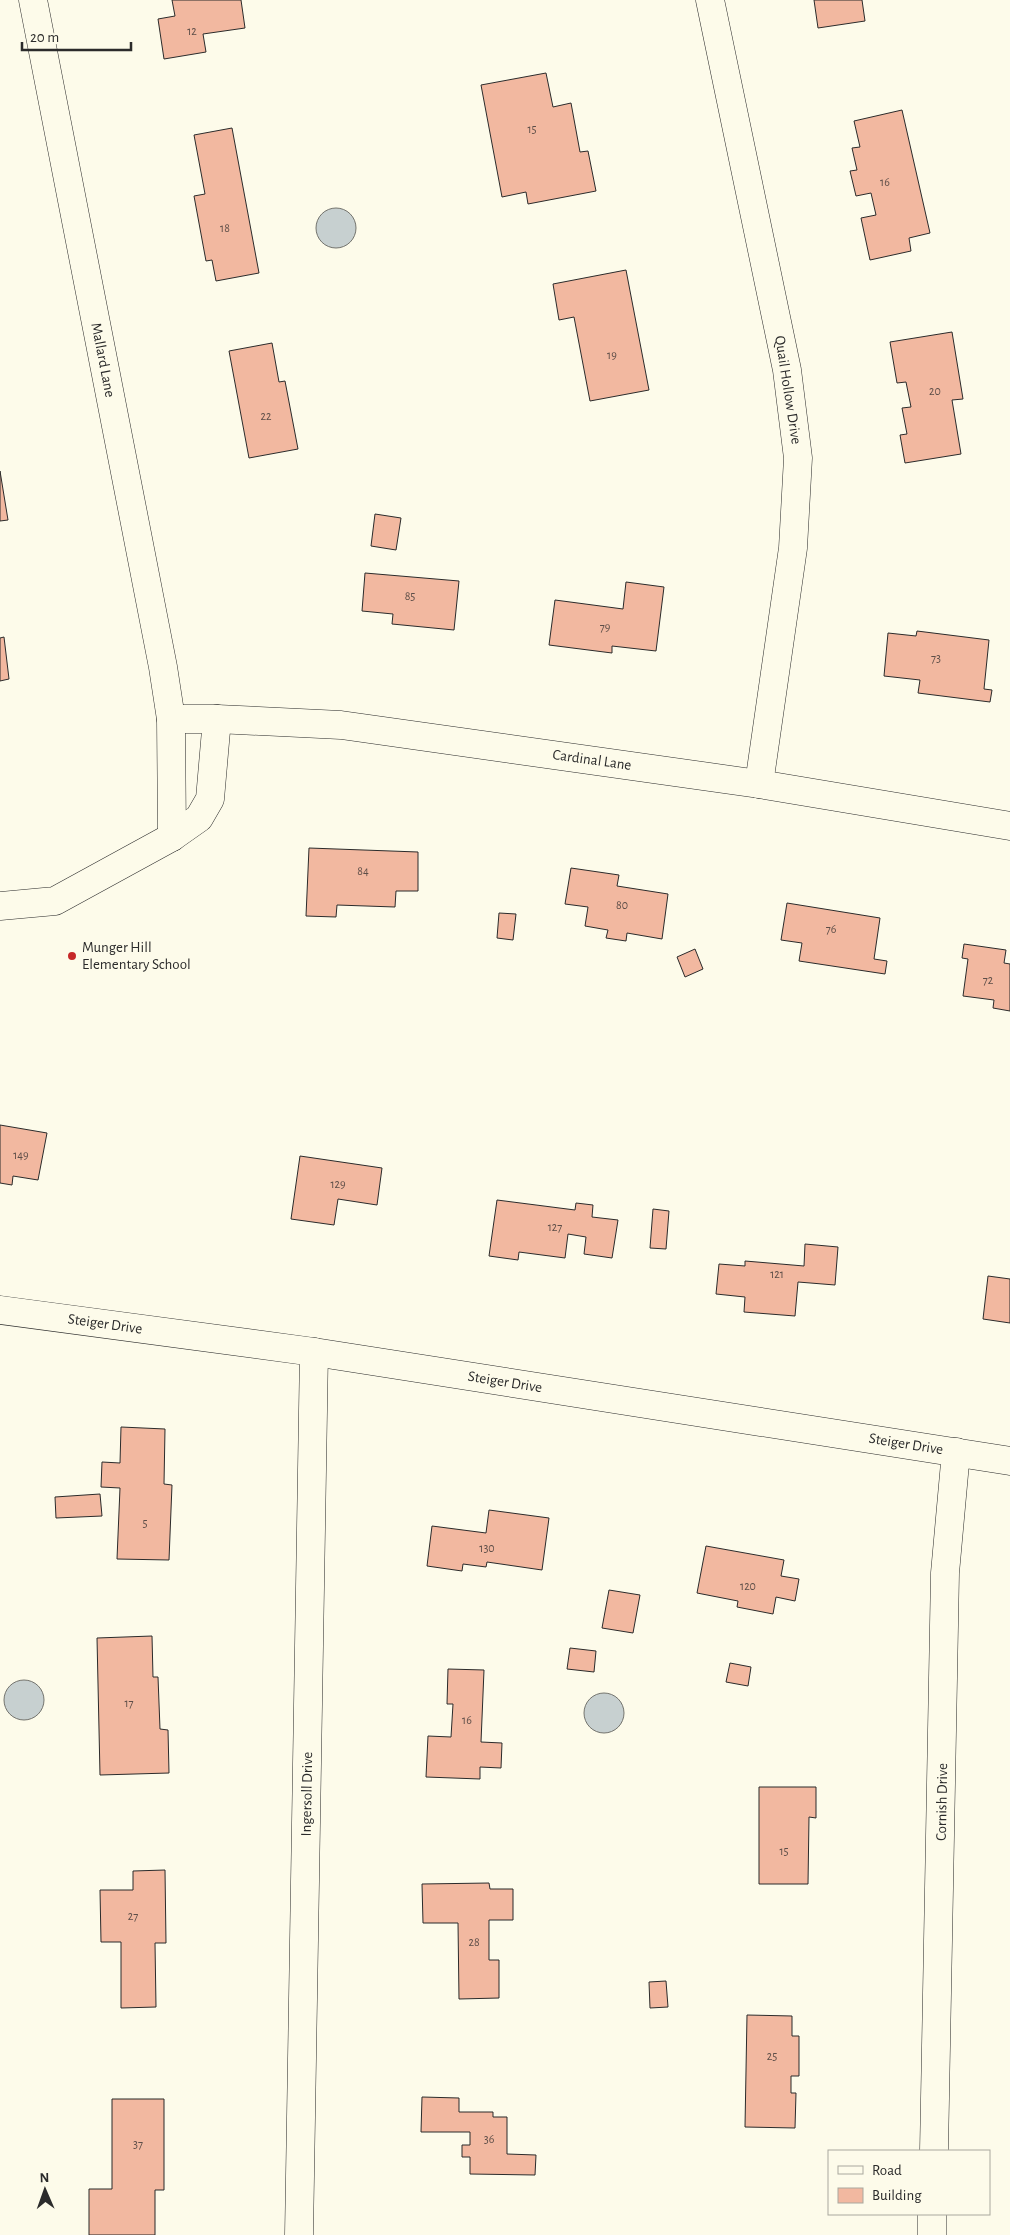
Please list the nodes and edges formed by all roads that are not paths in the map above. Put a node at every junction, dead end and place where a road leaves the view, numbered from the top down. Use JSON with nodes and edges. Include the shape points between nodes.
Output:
{"nodes":[{"id":1,"x":34,"y":0,"type":"edge"},
{"id":2,"x":710,"y":0,"type":"edge"},
{"id":3,"x":217,"y":719,"type":"junction"},
{"id":4,"x":171,"y":720,"type":"junction"},
{"id":5,"x":759,"y":784,"type":"junction"},
{"id":6,"x":1010,"y":826,"type":"edge"},
{"id":7,"x":172,"y":837,"type":"junction"},
{"id":8,"x":0,"y":906,"type":"edge"},
{"id":9,"x":0,"y":1310,"type":"edge"},
{"id":10,"x":314,"y":1352,"type":"junction"},
{"id":11,"x":956,"y":1452,"type":"junction"},
{"id":12,"x":1010,"y":1460,"type":"edge"},
{"id":13,"x":934,"y":2150,"type":"edge"},
{"id":14,"x":932,"y":2215,"type":"edge"},
{"id":15,"x":299,"y":2235,"type":"edge"},
{"id":16,"x":932,"y":2235,"type":"edge"}],
"edges":[{"from":1,"to":4,"type":"street","name":"Mallard Lane"},
{"from":2,"to":5,"type":"street","name":"Quail Hollow Drive","via":[[787,370],[798,458],[793,548]]},
{"from":3,"to":4,"type":"street","name":"Cardinal Lane"},
{"from":3,"to":5,"type":"street","name":"Cardinal Lane","via":[[341,725]]},
{"from":3,"to":7,"type":"street","via":[[210,799],[199,818]]},
{"from":4,"to":7,"type":"street","name":"Mallard Lane"},
{"from":5,"to":6,"type":"street","name":"Cardinal Lane"},
{"from":7,"to":8,"type":"street","via":[[55,901]]},
{"from":9,"to":10,"type":"street","name":"Steiger Drive"},
{"from":10,"to":11,"type":"street","name":"Steiger Drive"},
{"from":10,"to":15,"type":"street","name":"Ingersoll Drive"},
{"from":11,"to":12,"type":"street","name":"Steiger Drive"},
{"from":11,"to":13,"type":"street","name":"Cornish Drive","via":[[945,1573]]},
{"from":14,"to":16,"type":"street"}]}
